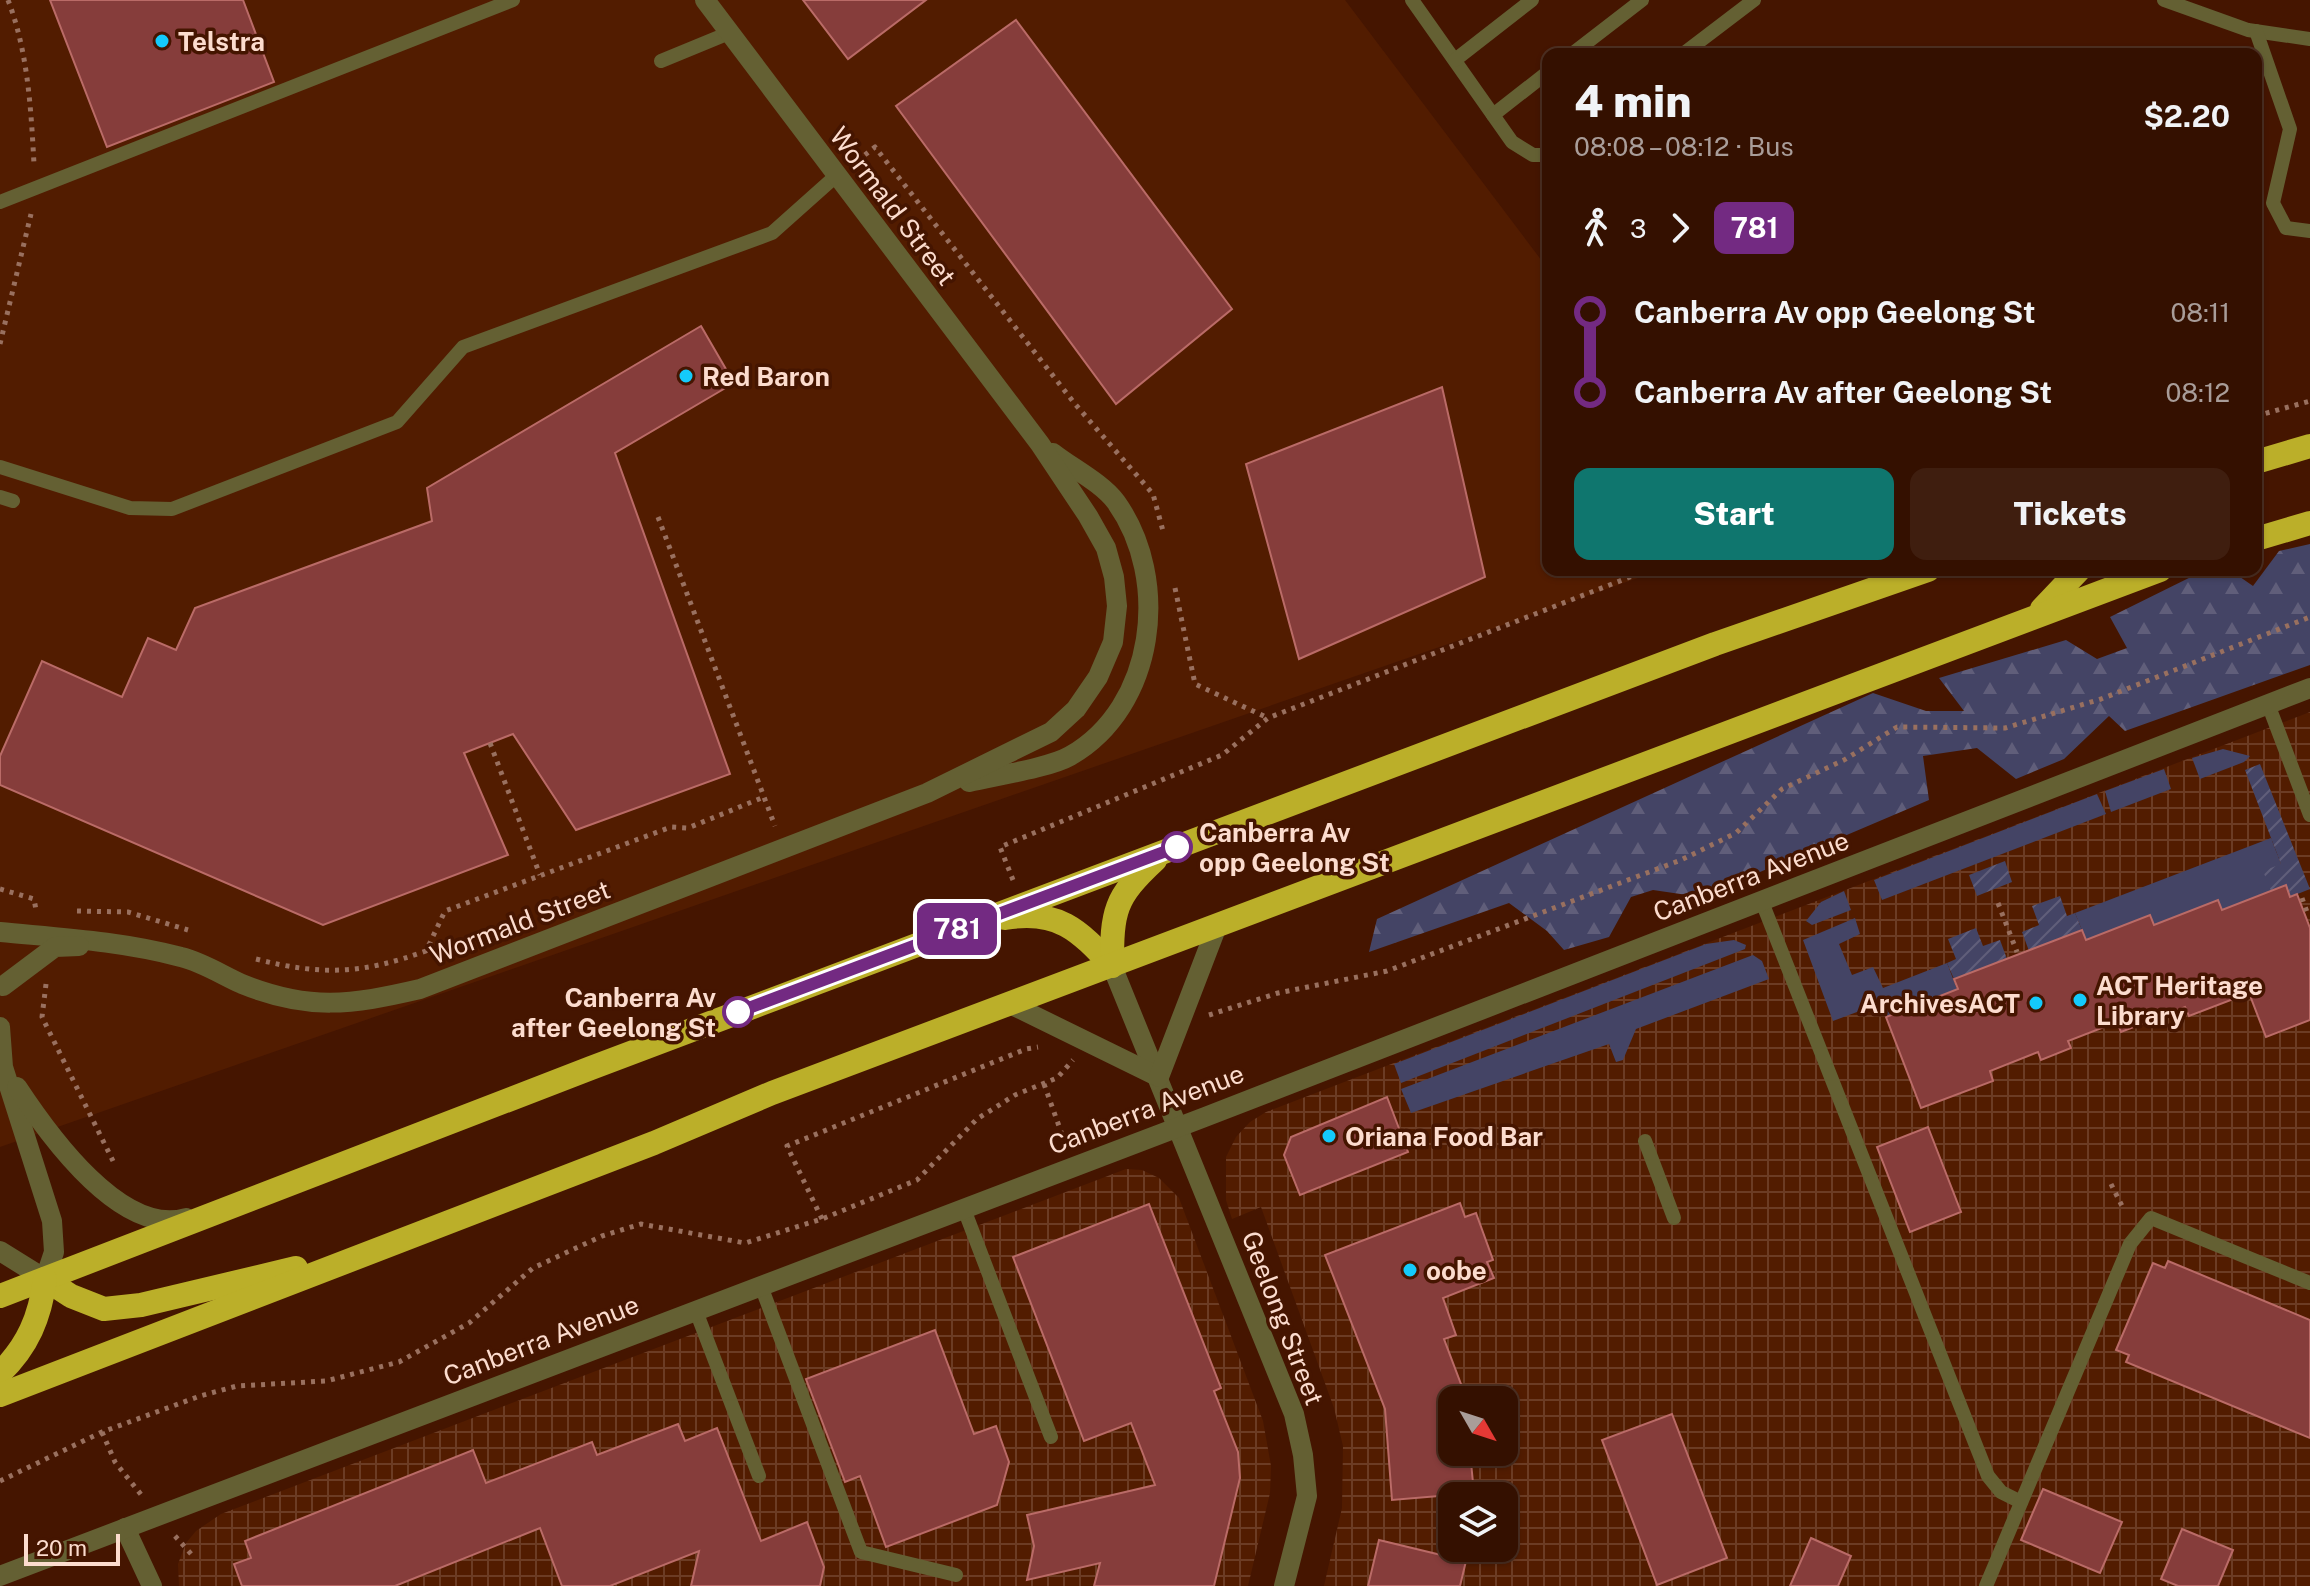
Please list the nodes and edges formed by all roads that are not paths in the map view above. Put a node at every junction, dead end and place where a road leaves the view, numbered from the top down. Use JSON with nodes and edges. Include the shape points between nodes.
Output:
{"nodes":[{"id":1,"x":513,"y":0,"type":"edge"},
{"id":2,"x":705,"y":0,"type":"edge"},
{"id":3,"x":1412,"y":0,"type":"edge"},
{"id":4,"x":1532,"y":0,"type":"edge"},
{"id":5,"x":1642,"y":0,"type":"edge"},
{"id":6,"x":1754,"y":0,"type":"edge"},
{"id":7,"x":2164,"y":0,"type":"edge"},
{"id":8,"x":2256,"y":31,"type":"junction"},
{"id":9,"x":729,"y":33,"type":"junction"},
{"id":10,"x":2310,"y":39,"type":"edge"},
{"id":11,"x":1580,"y":48,"type":"edge"},
{"id":12,"x":1691,"y":48,"type":"edge"},
{"id":13,"x":2262,"y":48,"type":"edge"},
{"id":14,"x":2262,"y":48,"type":"edge"},
{"id":15,"x":1455,"y":60,"type":"junction"},
{"id":16,"x":661,"y":61,"type":"dead end"},
{"id":17,"x":1542,"y":77,"type":"edge"},
{"id":18,"x":1493,"y":115,"type":"junction"},
{"id":19,"x":1542,"y":155,"type":"edge"},
{"id":20,"x":837,"y":175,"type":"junction"},
{"id":21,"x":0,"y":202,"type":"edge"},
{"id":22,"x":2310,"y":231,"type":"edge"},
{"id":23,"x":1040,"y":444,"type":"junction"},
{"id":24,"x":2310,"y":446,"type":"edge"},
{"id":25,"x":2262,"y":460,"type":"edge"},
{"id":26,"x":0,"y":467,"type":"edge"},
{"id":27,"x":2310,"y":523,"type":"edge"},
{"id":28,"x":2262,"y":537,"type":"edge"},
{"id":29,"x":1911,"y":576,"type":"edge"},
{"id":30,"x":2073,"y":576,"type":"edge"},
{"id":31,"x":2143,"y":576,"type":"edge"},
{"id":32,"x":2037,"y":614,"type":"junction"},
{"id":33,"x":2310,"y":688,"type":"edge"},
{"id":34,"x":2268,"y":704,"type":"junction"},
{"id":35,"x":927,"y":793,"type":"junction"},
{"id":36,"x":2310,"y":815,"type":"edge"},
{"id":37,"x":1164,"y":851,"type":"junction"},
{"id":38,"x":1762,"y":902,"type":"junction"},
{"id":39,"x":972,"y":924,"type":"junction"},
{"id":40,"x":1217,"y":926,"type":"junction"},
{"id":41,"x":0,"y":932,"type":"edge"},
{"id":42,"x":123,"y":943,"type":"junction"},
{"id":43,"x":1112,"y":966,"type":"junction"},
{"id":44,"x":1,"y":988,"type":"edge"},
{"id":45,"x":1010,"y":1004,"type":"junction"},
{"id":46,"x":0,"y":1027,"type":"edge"},
{"id":47,"x":3,"y":1067,"type":"junction"},
{"id":48,"x":1159,"y":1077,"type":"junction"},
{"id":49,"x":1179,"y":1127,"type":"junction"},
{"id":50,"x":1645,"y":1141,"type":"dead end"},
{"id":51,"x":242,"y":1203,"type":"junction"},
{"id":52,"x":964,"y":1209,"type":"junction"},
{"id":53,"x":1674,"y":1218,"type":"dead end"},
{"id":54,"x":380,"y":1248,"type":"junction"},
{"id":55,"x":0,"y":1251,"type":"edge"},
{"id":56,"x":45,"y":1279,"type":"junction"},
{"id":57,"x":2310,"y":1283,"type":"edge"},
{"id":58,"x":761,"y":1286,"type":"junction"},
{"id":59,"x":0,"y":1296,"type":"edge"},
{"id":60,"x":696,"y":1311,"type":"junction"},
{"id":61,"x":0,"y":1373,"type":"edge"},
{"id":62,"x":0,"y":1395,"type":"edge"},
{"id":63,"x":1051,"y":1437,"type":"dead end"},
{"id":64,"x":759,"y":1476,"type":"dead end"},
{"id":65,"x":2021,"y":1502,"type":"junction"},
{"id":66,"x":125,"y":1528,"type":"junction"},
{"id":67,"x":956,"y":1575,"type":"dead end"},
{"id":68,"x":0,"y":1576,"type":"edge"},
{"id":69,"x":152,"y":1586,"type":"edge"},
{"id":70,"x":1284,"y":1586,"type":"edge"},
{"id":71,"x":1986,"y":1586,"type":"edge"}],
"edges":[{"from":1,"to":21,"type":"lane"},
{"from":2,"to":9,"type":"street","name":"Wormald Street"},
{"from":3,"to":15,"type":"lane"},
{"from":4,"to":15,"type":"lane"},
{"from":5,"to":11,"type":"lane"},
{"from":6,"to":12,"type":"lane"},
{"from":7,"to":8,"type":"lane"},
{"from":8,"to":10,"type":"lane"},
{"from":8,"to":14,"type":"lane"},
{"from":9,"to":16,"type":"lane"},
{"from":9,"to":20,"type":"street","name":"Wormald Street"},
{"from":13,"to":22,"type":"lane","via":[[2290,129],[2273,203],[2286,228]]},
{"from":15,"to":18,"type":"lane"},
{"from":17,"to":18,"type":"lane"},
{"from":18,"to":19,"type":"lane","via":[[1512,142]]},
{"from":20,"to":23,"type":"street","name":"Wormald Street"},
{"from":20,"to":26,"type":"lane","via":[[772,233],[463,347],[397,422],[172,509],[130,508]]},
{"from":23,"to":35,"type":"street","name":"Wormald Street","via":[[1106,548],[1117,606],[1113,642],[1076,709],[1051,732]]},
{"from":23,"to":35,"type":"street","name":"Wormald Street","via":[[1114,499],[1133,530],[1146,568],[1150,609],[1144,653],[1127,693],[1101,730],[1068,757]]},
{"from":24,"to":25,"type":"highway"},
{"from":27,"to":28,"type":"highway"},
{"from":29,"to":37,"type":"highway","via":[[1700,649]]},
{"from":30,"to":32,"type":"highway"},
{"from":31,"to":32,"type":"highway"},
{"from":32,"to":40,"type":"highway"},
{"from":33,"to":34,"type":"street","name":"Canberra Avenue"},
{"from":34,"to":36,"type":"lane"},
{"from":34,"to":38,"type":"street","name":"Canberra Avenue"},
{"from":35,"to":42,"type":"street","name":"Wormald Street","via":[[420,989],[360,1003],[304,1003],[185,958]]},
{"from":37,"to":39,"type":"highway"},
{"from":37,"to":43,"type":"highway","via":[[1128,885],[1112,919]]},
{"from":38,"to":49,"type":"street","name":"Canberra Avenue"},
{"from":38,"to":65,"type":"lane","via":[[1988,1476],[2001,1492]]},
{"from":39,"to":43,"type":"highway","via":[[1026,915],[1048,919],[1079,931]]},
{"from":39,"to":51,"type":"highway"},
{"from":40,"to":43,"type":"highway"},
{"from":40,"to":48,"type":"street"},
{"from":41,"to":42,"type":"street","name":"Wormald Street"},
{"from":42,"to":44,"type":"street","name":"Wormald Street","via":[[55,947]]},
{"from":43,"to":45,"type":"highway"},
{"from":43,"to":48,"type":"street","name":"Geelong Street"},
{"from":45,"to":48,"type":"street","name":"Canberra Avenue"},
{"from":45,"to":54,"type":"highway"},
{"from":46,"to":47,"type":"street"},
{"from":47,"to":51,"type":"street","via":[[36,1115],[107,1195],[131,1211],[170,1223]]},
{"from":47,"to":56,"type":"street","via":[[52,1221],[55,1239]]},
{"from":48,"to":49,"type":"street","name":"Geelong Street"},
{"from":49,"to":52,"type":"street","name":"Canberra Avenue"},
{"from":49,"to":70,"type":"street","name":"Geelong Street","via":[[1294,1414],[1307,1496]]},
{"from":50,"to":53,"type":"lane"},
{"from":51,"to":56,"type":"highway"},
{"from":52,"to":58,"type":"street","name":"Canberra Avenue"},
{"from":52,"to":63,"type":"lane"},
{"from":54,"to":56,"type":"highway","via":[[141,1305],[104,1309]]},
{"from":54,"to":62,"type":"highway"},
{"from":55,"to":56,"type":"street"},
{"from":56,"to":59,"type":"highway"},
{"from":56,"to":61,"type":"highway","via":[[30,1337]]},
{"from":57,"to":65,"type":"lane","via":[[2151,1218],[2130,1244]]},
{"from":58,"to":60,"type":"street","name":"Canberra Avenue"},
{"from":58,"to":67,"type":"lane","via":[[861,1552]]},
{"from":60,"to":64,"type":"lane"},
{"from":60,"to":66,"type":"street","name":"Canberra Avenue"},
{"from":65,"to":71,"type":"lane"},
{"from":66,"to":68,"type":"street","name":"Canberra Avenue"},
{"from":66,"to":69,"type":"street"}]}
